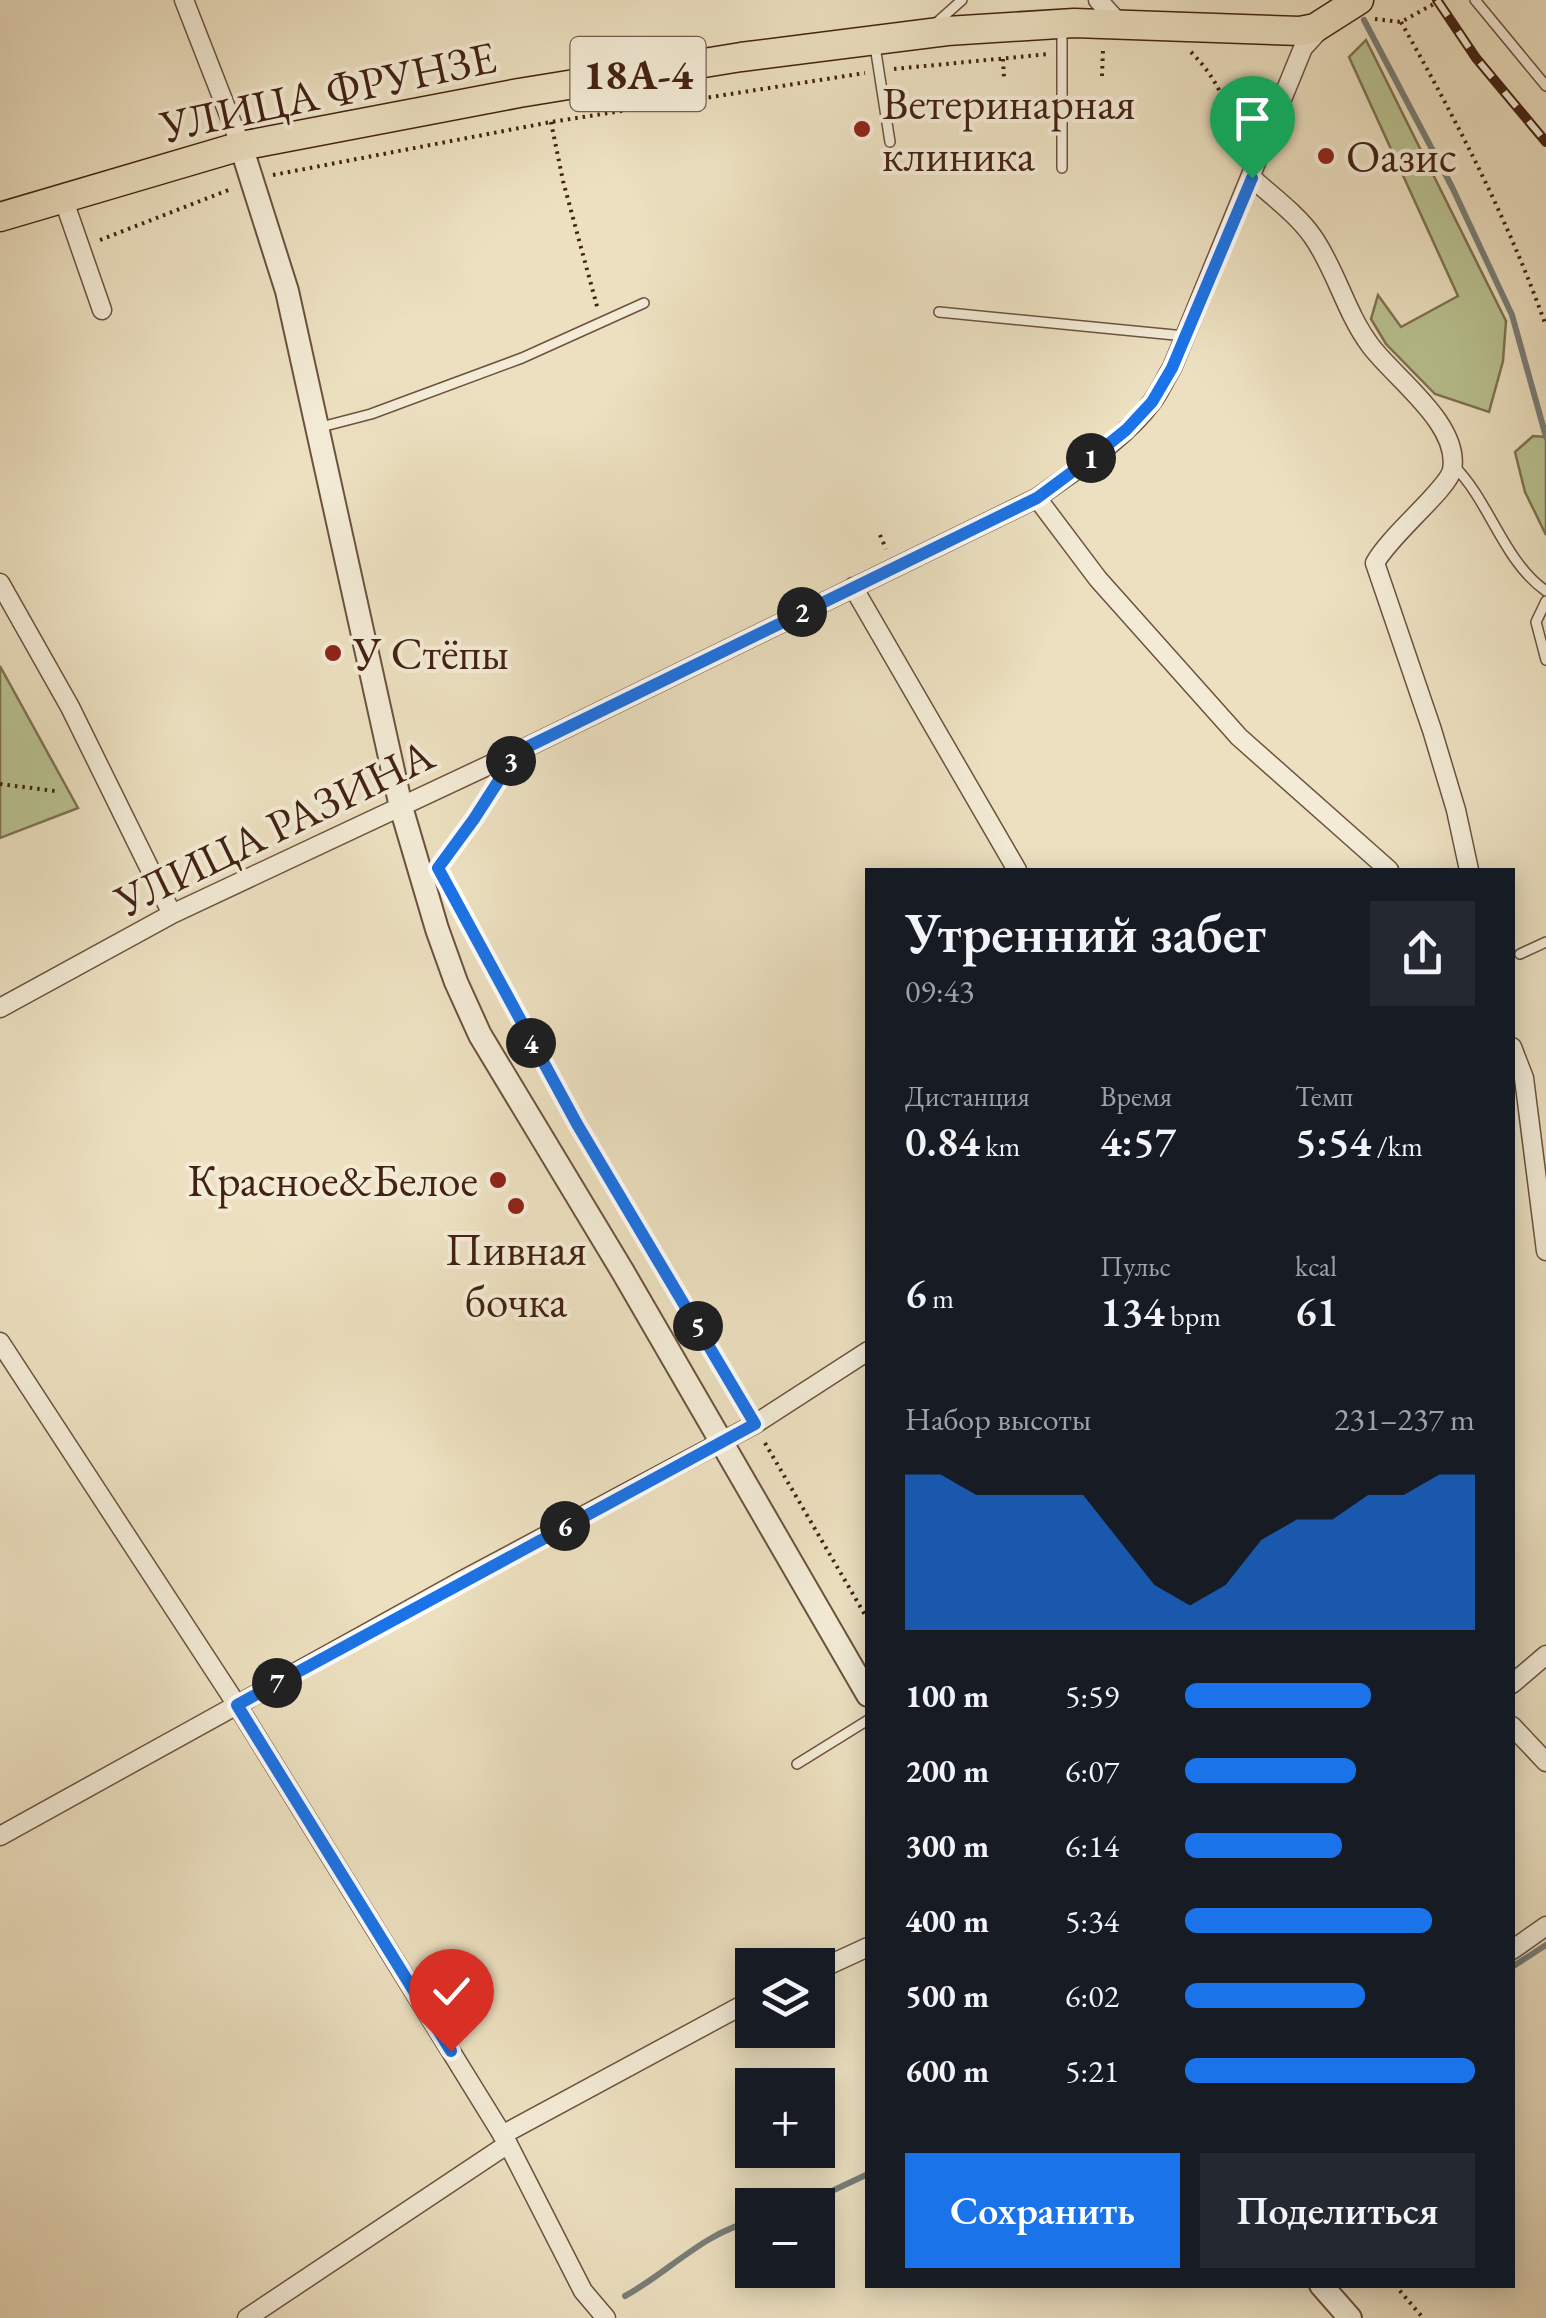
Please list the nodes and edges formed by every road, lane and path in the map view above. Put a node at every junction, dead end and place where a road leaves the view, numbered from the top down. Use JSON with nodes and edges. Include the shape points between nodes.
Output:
{"nodes":[{"id":1,"x":184,"y":0,"type":"edge"},
{"id":2,"x":962,"y":0,"type":"edge"},
{"id":3,"x":1098,"y":0,"type":"edge"},
{"id":4,"x":1441,"y":0,"type":"edge"},
{"id":5,"x":1475,"y":0,"type":"edge"},
{"id":6,"x":1368,"y":9,"type":"edge"},
{"id":7,"x":1327,"y":21,"type":"junction"},
{"id":8,"x":1118,"y":22,"type":"junction"},
{"id":9,"x":1401,"y":22,"type":"junction"},
{"id":10,"x":1062,"y":23,"type":"junction"},
{"id":11,"x":923,"y":34,"type":"junction"},
{"id":12,"x":874,"y":40,"type":"junction"},
{"id":13,"x":1189,"y":50,"type":"dead end"},
{"id":14,"x":1062,"y":53,"type":"junction"},
{"id":15,"x":1004,"y":59,"type":"junction"},
{"id":16,"x":878,"y":71,"type":"junction"},
{"id":17,"x":1102,"y":76,"type":"dead end"},
{"id":18,"x":1004,"y":78,"type":"dead end"},
{"id":19,"x":1546,"y":86,"type":"edge"},
{"id":20,"x":550,"y":122,"type":"junction"},
{"id":21,"x":890,"y":142,"type":"dead end"},
{"id":22,"x":242,"y":146,"type":"junction"},
{"id":23,"x":1062,"y":168,"type":"dead end"},
{"id":24,"x":1245,"y":175,"type":"junction"},
{"id":25,"x":253,"y":181,"type":"junction"},
{"id":26,"x":63,"y":198,"type":"junction"},
{"id":27,"x":0,"y":217,"type":"edge"},
{"id":28,"x":82,"y":247,"type":"junction"},
{"id":29,"x":644,"y":303,"type":"dead end"},
{"id":30,"x":102,"y":310,"type":"dead end"},
{"id":31,"x":939,"y":312,"type":"dead end"},
{"id":32,"x":603,"y":324,"type":"junction"},
{"id":33,"x":1546,"y":326,"type":"edge"},
{"id":34,"x":1186,"y":336,"type":"junction"},
{"id":35,"x":315,"y":428,"type":"junction"},
{"id":36,"x":1453,"y":465,"type":"junction"},
{"id":37,"x":1037,"y":498,"type":"junction"},
{"id":38,"x":0,"y":582,"type":"edge"},
{"id":39,"x":853,"y":587,"type":"junction"},
{"id":40,"x":1546,"y":591,"type":"edge"},
{"id":41,"x":1546,"y":602,"type":"edge"},
{"id":42,"x":1546,"y":660,"type":"edge"},
{"id":43,"x":0,"y":784,"type":"edge"},
{"id":44,"x":496,"y":786,"type":"dead end"},
{"id":45,"x":55,"y":791,"type":"dead end"},
{"id":46,"x":401,"y":807,"type":"junction"},
{"id":47,"x":434,"y":850,"type":"dead end"},
{"id":48,"x":1015,"y":868,"type":"edge"},
{"id":49,"x":1387,"y":868,"type":"edge"},
{"id":50,"x":1468,"y":868,"type":"edge"},
{"id":51,"x":445,"y":880,"type":"dead end"},
{"id":52,"x":172,"y":914,"type":"junction"},
{"id":53,"x":1546,"y":942,"type":"edge"},
{"id":54,"x":1520,"y":954,"type":"dead end"},
{"id":55,"x":0,"y":1008,"type":"edge"},
{"id":56,"x":1515,"y":1055,"type":"edge"},
{"id":57,"x":1546,"y":1251,"type":"edge"},
{"id":58,"x":0,"y":1342,"type":"edge"},
{"id":59,"x":865,"y":1353,"type":"edge"},
{"id":60,"x":755,"y":1424,"type":"junction"},
{"id":61,"x":720,"y":1443,"type":"junction"},
{"id":62,"x":865,"y":1615,"type":"edge"},
{"id":63,"x":1546,"y":1655,"type":"edge"},
{"id":64,"x":1515,"y":1681,"type":"edge"},
{"id":65,"x":865,"y":1690,"type":"edge"},
{"id":66,"x":237,"y":1705,"type":"junction"},
{"id":67,"x":865,"y":1722,"type":"edge"},
{"id":68,"x":1515,"y":1729,"type":"edge"},
{"id":69,"x":1546,"y":1762,"type":"edge"},
{"id":70,"x":797,"y":1764,"type":"dead end"},
{"id":71,"x":0,"y":1836,"type":"edge"},
{"id":72,"x":1546,"y":1926,"type":"edge"},
{"id":73,"x":865,"y":1948,"type":"edge"},
{"id":74,"x":1515,"y":1948,"type":"edge"},
{"id":75,"x":835,"y":1962,"type":"edge"},
{"id":76,"x":735,"y":2010,"type":"edge"},
{"id":77,"x":506,"y":2139,"type":"junction"},
{"id":78,"x":1324,"y":2288,"type":"edge"},
{"id":79,"x":1398,"y":2288,"type":"edge"},
{"id":80,"x":246,"y":2318,"type":"edge"},
{"id":81,"x":606,"y":2318,"type":"edge"},
{"id":82,"x":1350,"y":2318,"type":"edge"},
{"id":83,"x":1423,"y":2318,"type":"edge"}],
"edges":[{"from":1,"to":22,"type":"street"},
{"from":2,"to":11,"type":"lane"},
{"from":3,"to":8,"type":"street"},
{"from":4,"to":9,"type":"path"},
{"from":5,"to":19,"type":"lane"},
{"from":6,"to":7,"type":"main road","number":"18А-4"},
{"from":6,"to":9,"type":"path"},
{"from":7,"to":8,"type":"main road","name":"УЛИЦА ФРУНЗЕ","number":"18А-4","via":[[1283,31]]},
{"from":7,"to":24,"type":"street","name":"УЛИЦА РАЗИНА","via":[[1303,48]]},
{"from":8,"to":10,"type":"main road","name":"УЛИЦА ФРУНЗЕ","number":"18А-4"},
{"from":9,"to":33,"type":"path","via":[[1454,116]]},
{"from":10,"to":11,"type":"main road","name":"УЛИЦА ФРУНЗЕ","number":"18А-4"},
{"from":10,"to":14,"type":"lane"},
{"from":11,"to":12,"type":"main road","name":"УЛИЦА ФРУНЗЕ","number":"18А-4"},
{"from":12,"to":16,"type":"lane"},
{"from":12,"to":22,"type":"main road","name":"УЛИЦА ФРУНЗЕ","number":"18А-4","via":[[519,93]]},
{"from":13,"to":24,"type":"path","via":[[1215,79],[1230,112]]},
{"from":14,"to":15,"type":"path"},
{"from":14,"to":17,"type":"path","via":[[1103,49]]},
{"from":14,"to":23,"type":"lane"},
{"from":15,"to":16,"type":"path"},
{"from":15,"to":18,"type":"path"},
{"from":16,"to":20,"type":"path"},
{"from":16,"to":21,"type":"lane"},
{"from":20,"to":25,"type":"path"},
{"from":20,"to":32,"type":"path"},
{"from":22,"to":25,"type":"street"},
{"from":22,"to":26,"type":"main road","name":"УЛИЦА ФРУНЗЕ","number":"18А-4"},
{"from":24,"to":34,"type":"street","name":"УЛИЦА РАЗИНА"},
{"from":24,"to":36,"type":"street","via":[[1312,236],[1370,345],[1430,408]]},
{"from":25,"to":28,"type":"path"},
{"from":25,"to":35,"type":"street","via":[[287,290]]},
{"from":26,"to":27,"type":"main road","name":"УЛИЦА ФРУНЗЕ","number":"18А-4"},
{"from":26,"to":28,"type":"street"},
{"from":28,"to":30,"type":"street"},
{"from":29,"to":32,"type":"lane"},
{"from":31,"to":34,"type":"lane"},
{"from":32,"to":35,"type":"lane","via":[[406,402]]},
{"from":34,"to":37,"type":"street","name":"УЛИЦА РАЗИНА","via":[[1152,402]]},
{"from":35,"to":46,"type":"street"},
{"from":36,"to":40,"type":"lane"},
{"from":36,"to":50,"type":"street","via":[[1448,482],[1384,545],[1375,563],[1432,730]]},
{"from":37,"to":39,"type":"street","name":"УЛИЦА РАЗИНА"},
{"from":37,"to":49,"type":"street","via":[[1098,579],[1239,736]]},
{"from":38,"to":52,"type":"street"},
{"from":39,"to":46,"type":"street","name":"УЛИЦА РАЗИНА"},
{"from":39,"to":48,"type":"street"},
{"from":41,"to":42,"type":"lane","via":[[1536,622]]},
{"from":43,"to":45,"type":"path"},
{"from":44,"to":47,"type":"path","via":[[438,868]]},
{"from":46,"to":52,"type":"street","name":"УЛИЦА РАЗИНА"},
{"from":46,"to":61,"type":"street","via":[[436,930],[480,1035]]},
{"from":51,"to":60,"type":"path","via":[[577,1124]]},
{"from":52,"to":55,"type":"street","name":"УЛИЦА РАЗИНА"},
{"from":53,"to":54,"type":"lane"},
{"from":56,"to":57,"type":"street","via":[[1524,1078]]},
{"from":58,"to":66,"type":"street"},
{"from":59,"to":60,"type":"street"},
{"from":60,"to":61,"type":"street"},
{"from":60,"to":62,"type":"path"},
{"from":61,"to":65,"type":"street"},
{"from":61,"to":66,"type":"street"},
{"from":63,"to":64,"type":"street"},
{"from":66,"to":71,"type":"street"},
{"from":66,"to":77,"type":"street"},
{"from":67,"to":70,"type":"lane"},
{"from":68,"to":69,"type":"street"},
{"from":72,"to":74,"type":"street"},
{"from":73,"to":75,"type":"street"},
{"from":76,"to":77,"type":"street"},
{"from":77,"to":80,"type":"street"},
{"from":77,"to":81,"type":"street","via":[[583,2291]]},
{"from":78,"to":82,"type":"street"},
{"from":79,"to":83,"type":"path"}]}
